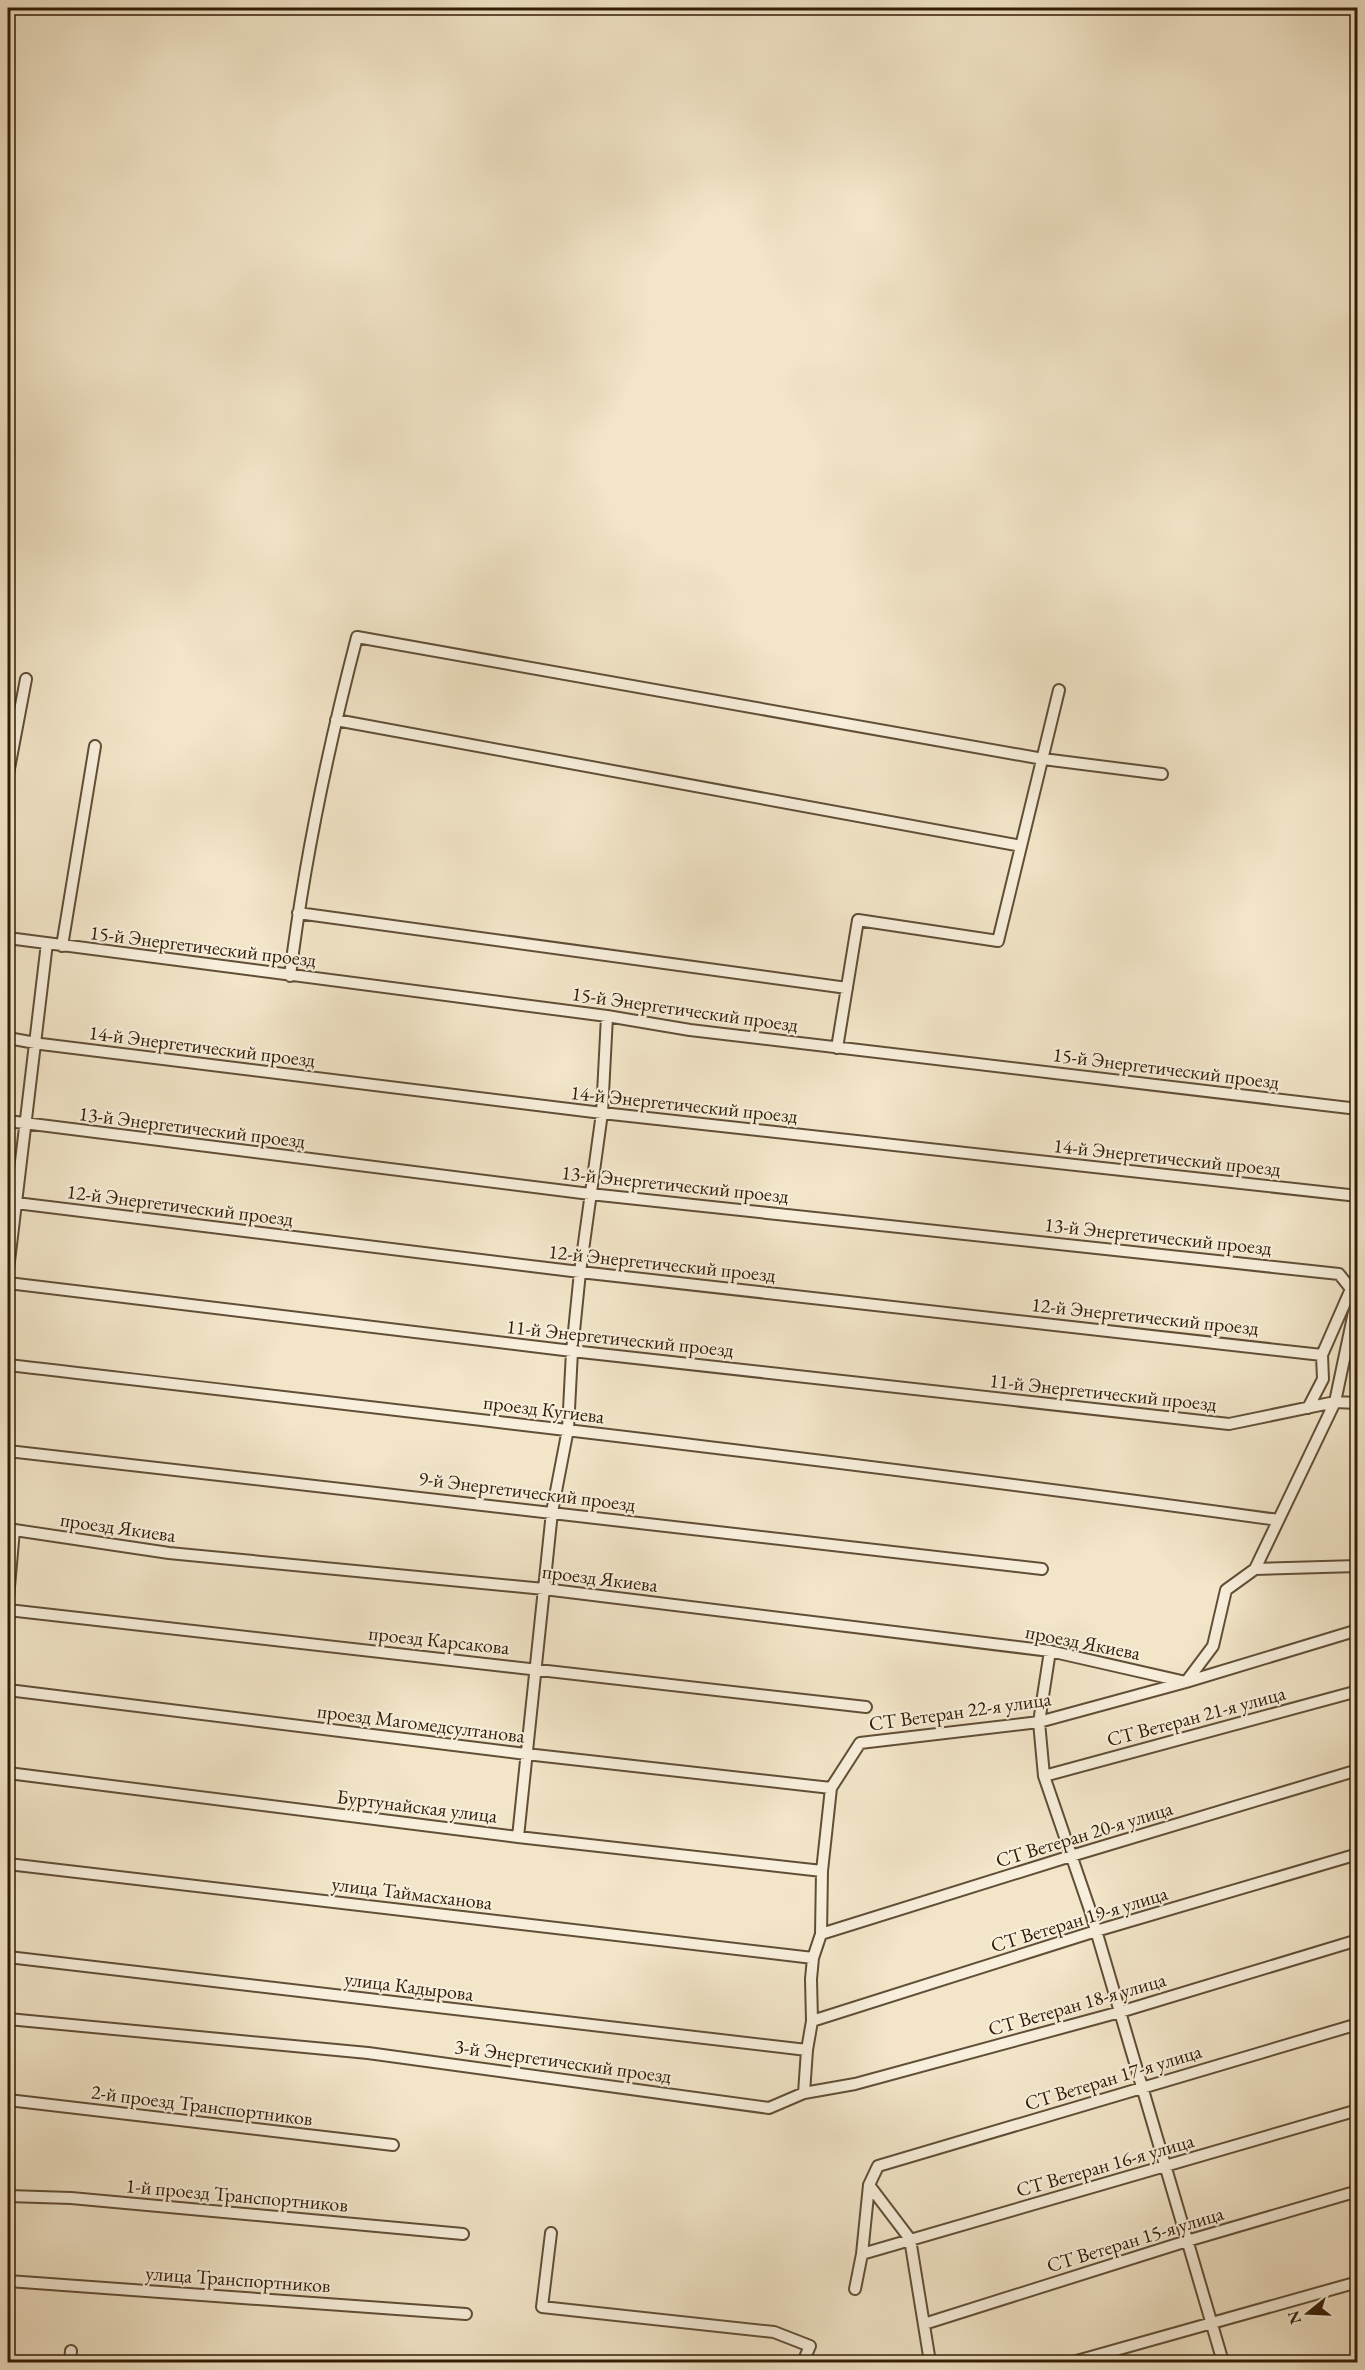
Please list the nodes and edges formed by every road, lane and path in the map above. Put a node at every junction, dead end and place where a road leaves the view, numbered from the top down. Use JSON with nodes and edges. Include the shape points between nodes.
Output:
{"nodes":[{"id":1,"x":26,"y":679,"type":"dead end"},
{"id":2,"x":1059,"y":690,"type":"dead end"},
{"id":3,"x":336,"y":720,"type":"junction"},
{"id":4,"x":95,"y":746,"type":"dead end"},
{"id":5,"x":1043,"y":759,"type":"junction"},
{"id":6,"x":8,"y":774,"type":"edge"},
{"id":7,"x":1162,"y":774,"type":"dead end"},
{"id":8,"x":1022,"y":846,"type":"junction"},
{"id":9,"x":298,"y":913,"type":"junction"},
{"id":10,"x":8,"y":938,"type":"edge"},
{"id":11,"x":47,"y":943,"type":"junction"},
{"id":12,"x":62,"y":946,"type":"junction"},
{"id":13,"x":290,"y":976,"type":"junction"},
{"id":14,"x":847,"y":988,"type":"junction"},
{"id":15,"x":607,"y":1016,"type":"junction"},
{"id":16,"x":8,"y":1038,"type":"edge"},
{"id":17,"x":35,"y":1043,"type":"junction"},
{"id":18,"x":837,"y":1048,"type":"junction"},
{"id":19,"x":1358,"y":1109,"type":"edge"},
{"id":20,"x":602,"y":1113,"type":"junction"},
{"id":21,"x":8,"y":1121,"type":"edge"},
{"id":22,"x":27,"y":1125,"type":"junction"},
{"id":23,"x":590,"y":1194,"type":"junction"},
{"id":24,"x":1358,"y":1196,"type":"edge"},
{"id":25,"x":12,"y":1202,"type":"edge"},
{"id":26,"x":8,"y":1270,"type":"edge"},
{"id":27,"x":580,"y":1272,"type":"junction"},
{"id":28,"x":1358,"y":1275,"type":"edge"},
{"id":29,"x":8,"y":1283,"type":"edge"},
{"id":30,"x":1354,"y":1291,"type":"edge"},
{"id":31,"x":572,"y":1351,"type":"junction"},
{"id":32,"x":1318,"y":1354,"type":"junction"},
{"id":33,"x":8,"y":1365,"type":"edge"},
{"id":34,"x":1335,"y":1402,"type":"junction"},
{"id":35,"x":1358,"y":1402,"type":"edge"},
{"id":36,"x":1308,"y":1408,"type":"junction"},
{"id":37,"x":568,"y":1429,"type":"junction"},
{"id":38,"x":8,"y":1451,"type":"edge"},
{"id":39,"x":552,"y":1512,"type":"junction"},
{"id":40,"x":1278,"y":1520,"type":"junction"},
{"id":41,"x":11,"y":1530,"type":"edge"},
{"id":42,"x":1358,"y":1566,"type":"edge"},
{"id":43,"x":1042,"y":1569,"type":"dead end"},
{"id":44,"x":1255,"y":1569,"type":"junction"},
{"id":45,"x":544,"y":1589,"type":"junction"},
{"id":46,"x":8,"y":1598,"type":"edge"},
{"id":47,"x":8,"y":1610,"type":"edge"},
{"id":48,"x":1358,"y":1630,"type":"edge"},
{"id":49,"x":1050,"y":1652,"type":"junction"},
{"id":50,"x":536,"y":1669,"type":"junction"},
{"id":51,"x":1186,"y":1682,"type":"junction"},
{"id":52,"x":8,"y":1690,"type":"edge"},
{"id":53,"x":1358,"y":1691,"type":"edge"},
{"id":54,"x":866,"y":1707,"type":"dead end"},
{"id":55,"x":1039,"y":1722,"type":"junction"},
{"id":56,"x":526,"y":1755,"type":"junction"},
{"id":57,"x":1358,"y":1770,"type":"edge"},
{"id":58,"x":8,"y":1773,"type":"edge"},
{"id":59,"x":1044,"y":1776,"type":"junction"},
{"id":60,"x":831,"y":1788,"type":"junction"},
{"id":61,"x":518,"y":1837,"type":"junction"},
{"id":62,"x":1358,"y":1854,"type":"edge"},
{"id":63,"x":1071,"y":1856,"type":"junction"},
{"id":64,"x":8,"y":1864,"type":"edge"},
{"id":65,"x":822,"y":1871,"type":"junction"},
{"id":66,"x":1096,"y":1931,"type":"junction"},
{"id":67,"x":821,"y":1934,"type":"junction"},
{"id":68,"x":1358,"y":1940,"type":"edge"},
{"id":69,"x":8,"y":1957,"type":"edge"},
{"id":70,"x":813,"y":1958,"type":"junction"},
{"id":71,"x":1120,"y":2012,"type":"junction"},
{"id":72,"x":8,"y":2019,"type":"edge"},
{"id":73,"x":812,"y":2021,"type":"junction"},
{"id":74,"x":1358,"y":2024,"type":"edge"},
{"id":75,"x":807,"y":2050,"type":"junction"},
{"id":76,"x":1142,"y":2086,"type":"junction"},
{"id":77,"x":804,"y":2093,"type":"junction"},
{"id":78,"x":8,"y":2100,"type":"edge"},
{"id":79,"x":1358,"y":2110,"type":"edge"},
{"id":80,"x":393,"y":2145,"type":"dead end"},
{"id":81,"x":1165,"y":2167,"type":"junction"},
{"id":82,"x":869,"y":2185,"type":"junction"},
{"id":83,"x":1358,"y":2191,"type":"edge"},
{"id":84,"x":8,"y":2196,"type":"edge"},
{"id":85,"x":551,"y":2233,"type":"dead end"},
{"id":86,"x":463,"y":2234,"type":"dead end"},
{"id":87,"x":910,"y":2239,"type":"junction"},
{"id":88,"x":1188,"y":2241,"type":"junction"},
{"id":89,"x":862,"y":2254,"type":"junction"},
{"id":90,"x":8,"y":2281,"type":"edge"},
{"id":91,"x":1358,"y":2282,"type":"edge"},
{"id":92,"x":855,"y":2289,"type":"dead end"},
{"id":93,"x":466,"y":2313,"type":"dead end"},
{"id":94,"x":1211,"y":2322,"type":"junction"},
{"id":95,"x":924,"y":2324,"type":"junction"},
{"id":96,"x":802,"y":2362,"type":"edge"},
{"id":97,"x":930,"y":2362,"type":"edge"},
{"id":98,"x":1073,"y":2362,"type":"edge"},
{"id":99,"x":1223,"y":2362,"type":"edge"}],
"edges":[{"from":1,"to":6,"type":"street"},
{"from":2,"to":5,"type":"street"},
{"from":3,"to":5,"type":"street","via":[[357,637]]},
{"from":3,"to":8,"type":"street"},
{"from":3,"to":9,"type":"street"},
{"from":4,"to":12,"type":"street"},
{"from":5,"to":7,"type":"street"},
{"from":5,"to":8,"type":"street"},
{"from":8,"to":14,"type":"street","via":[[998,941],[858,920]]},
{"from":9,"to":13,"type":"street"},
{"from":9,"to":14,"type":"street"},
{"from":10,"to":11,"type":"street","name":"15-й Энергетический проезд"},
{"from":11,"to":12,"type":"street","name":"15-й Энергетический проезд"},
{"from":11,"to":17,"type":"street"},
{"from":12,"to":13,"type":"street","name":"15-й Энергетический проезд"},
{"from":13,"to":15,"type":"street","name":"15-й Энергетический проезд"},
{"from":14,"to":18,"type":"street"},
{"from":15,"to":18,"type":"street","name":"15-й Энергетический проезд"},
{"from":15,"to":20,"type":"street"},
{"from":16,"to":17,"type":"street","name":"14-й Энергетический проезд"},
{"from":17,"to":20,"type":"street","name":"14-й Энергетический проезд"},
{"from":17,"to":22,"type":"street"},
{"from":18,"to":19,"type":"street","name":"15-й Энергетический проезд"},
{"from":20,"to":23,"type":"street"},
{"from":20,"to":24,"type":"street","name":"14-й Энергетический проезд"},
{"from":21,"to":22,"type":"street","name":"13-й Энергетический проезд"},
{"from":22,"to":23,"type":"street","name":"13-й Энергетический проезд"},
{"from":22,"to":25,"type":"street"},
{"from":23,"to":27,"type":"street"},
{"from":23,"to":30,"type":"street","name":"13-й Энергетический проезд","via":[[1339,1274]]},
{"from":25,"to":26,"type":"street"},
{"from":25,"to":27,"type":"street","name":"12-й Энергетический проезд"},
{"from":27,"to":31,"type":"street"},
{"from":27,"to":32,"type":"street","name":"12-й Энергетический проезд"},
{"from":28,"to":30,"type":"street"},
{"from":29,"to":31,"type":"street","name":"11-й Энергетический проезд"},
{"from":30,"to":32,"type":"street"},
{"from":30,"to":34,"type":"street"},
{"from":31,"to":36,"type":"street","name":"11-й Энергетический проезд","via":[[1229,1424]]},
{"from":31,"to":37,"type":"street"},
{"from":32,"to":36,"type":"street","via":[[1323,1379]]},
{"from":33,"to":37,"type":"street","name":"проезд Кугиева"},
{"from":34,"to":35,"type":"street","name":"11-й Энергетический проезд"},
{"from":34,"to":36,"type":"street","name":"11-й Энергетический проезд"},
{"from":34,"to":40,"type":"street"},
{"from":37,"to":39,"type":"street"},
{"from":37,"to":40,"type":"street","name":"проезд Кугиева"},
{"from":38,"to":39,"type":"street","name":"9-й Энергетический проезд"},
{"from":39,"to":43,"type":"street","name":"9-й Энергетический проезд"},
{"from":39,"to":45,"type":"street"},
{"from":40,"to":44,"type":"street"},
{"from":41,"to":45,"type":"street","name":"проезд Якиева","via":[[169,1553]]},
{"from":41,"to":46,"type":"street"},
{"from":42,"to":44,"type":"street"},
{"from":44,"to":51,"type":"street","via":[[1226,1590],[1213,1646]]},
{"from":45,"to":49,"type":"street","name":"проезд Якиева"},
{"from":45,"to":50,"type":"street"},
{"from":47,"to":50,"type":"street","name":"проезд Карсакова"},
{"from":48,"to":51,"type":"street","name":"СТ Ветеран 22-я улица"},
{"from":49,"to":51,"type":"street","name":"проезд Якиева"},
{"from":49,"to":55,"type":"street"},
{"from":50,"to":54,"type":"street","name":"проезд Карсакова"},
{"from":50,"to":56,"type":"street"},
{"from":51,"to":55,"type":"street","name":"СТ Ветеран 22-я улица"},
{"from":52,"to":56,"type":"street","name":"проезд Магомедсултанова"},
{"from":53,"to":59,"type":"street","name":"СТ Ветеран 21-я улица"},
{"from":55,"to":59,"type":"street"},
{"from":55,"to":60,"type":"street","name":"СТ Ветеран 22-я улица","via":[[860,1743]]},
{"from":56,"to":60,"type":"street","name":"проезд Магомедсултанова"},
{"from":56,"to":61,"type":"street"},
{"from":57,"to":63,"type":"street","name":"СТ Ветеран 20-я улица"},
{"from":58,"to":61,"type":"street","name":"Буртунайская улица"},
{"from":59,"to":63,"type":"street"},
{"from":60,"to":65,"type":"street"},
{"from":61,"to":65,"type":"street","name":"Буртунайская улица"},
{"from":62,"to":66,"type":"street","name":"СТ Ветеран 19-я улица"},
{"from":63,"to":66,"type":"street"},
{"from":63,"to":67,"type":"street","name":"СТ Ветеран 20-я улица"},
{"from":64,"to":70,"type":"street","name":"улица Таймасханова"},
{"from":65,"to":67,"type":"street"},
{"from":66,"to":71,"type":"street"},
{"from":66,"to":73,"type":"street","name":"СТ Ветеран 19-я улица"},
{"from":67,"to":70,"type":"street"},
{"from":68,"to":71,"type":"street","name":"СТ Ветеран 18-я улица"},
{"from":69,"to":75,"type":"street","name":"улица Кадырова"},
{"from":70,"to":73,"type":"street"},
{"from":71,"to":76,"type":"street"},
{"from":71,"to":77,"type":"street","name":"СТ Ветеран 18-я улица","via":[[855,2084]]},
{"from":72,"to":77,"type":"street","name":"3-й Энергетический проезд","via":[[368,2053],[770,2108]]},
{"from":73,"to":75,"type":"street"},
{"from":74,"to":76,"type":"street","name":"СТ Ветеран 17-я улица"},
{"from":75,"to":77,"type":"street"},
{"from":76,"to":81,"type":"street"},
{"from":76,"to":82,"type":"street","name":"СТ Ветеран 17-я улица","via":[[878,2166]]},
{"from":78,"to":80,"type":"street","name":"2-й проезд Транспортников"},
{"from":79,"to":81,"type":"street","name":"СТ Ветеран 16-я улица"},
{"from":81,"to":87,"type":"street","name":"СТ Ветеран 16-я улица"},
{"from":81,"to":88,"type":"street"},
{"from":82,"to":87,"type":"street"},
{"from":82,"to":89,"type":"street"},
{"from":83,"to":88,"type":"street","name":"СТ Ветеран 15-я улица"},
{"from":84,"to":86,"type":"street","name":"1-й проезд Транспортников","via":[[70,2198]]},
{"from":85,"to":96,"type":"street","via":[[542,2307],[774,2332],[810,2346]]},
{"from":87,"to":89,"type":"street","name":"СТ Ветеран 16-я улица"},
{"from":87,"to":95,"type":"street"},
{"from":88,"to":94,"type":"street"},
{"from":88,"to":95,"type":"street","name":"СТ Ветеран 15-я улица"},
{"from":89,"to":92,"type":"street"},
{"from":90,"to":93,"type":"street","name":"улица Транспортников"},
{"from":91,"to":94,"type":"street"},
{"from":94,"to":98,"type":"street"},
{"from":94,"to":99,"type":"street"},
{"from":95,"to":97,"type":"street"}]}
